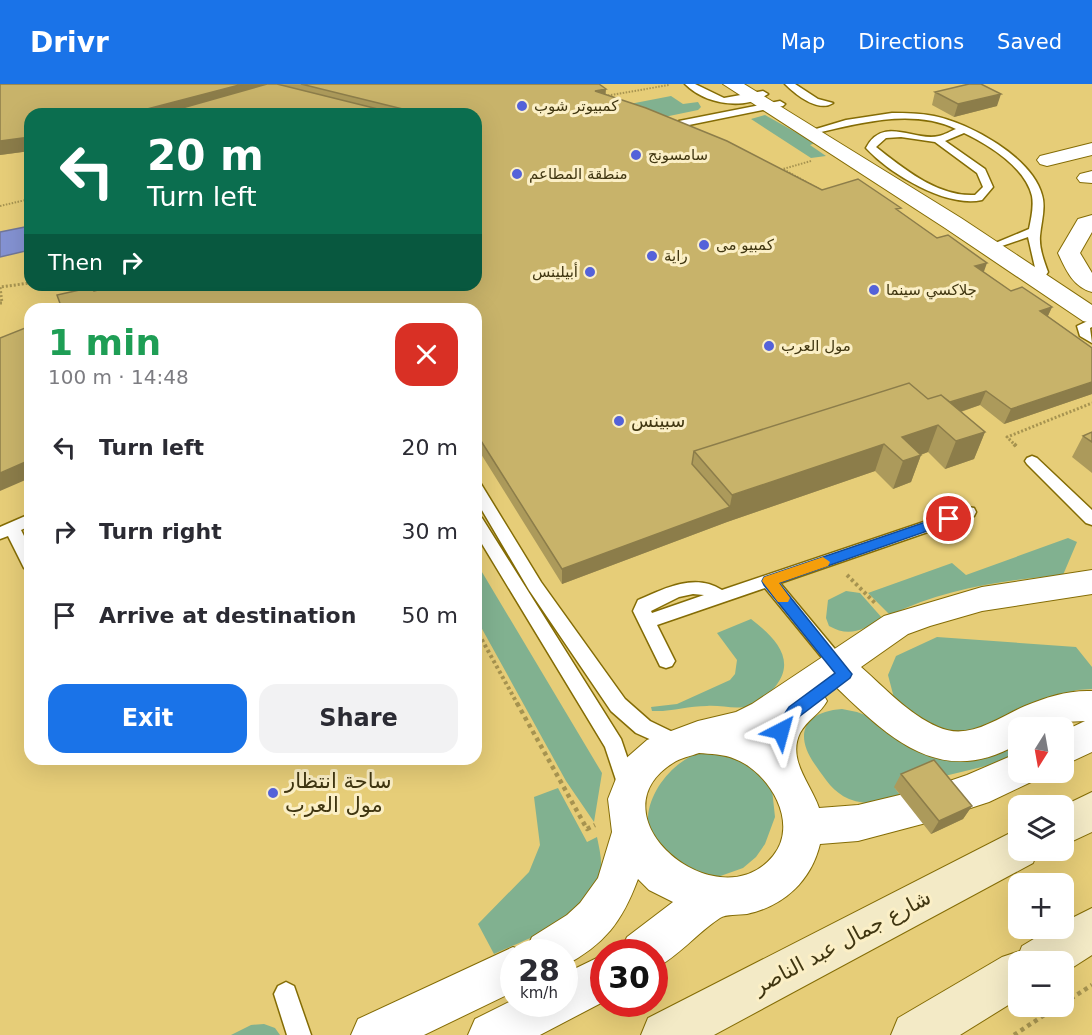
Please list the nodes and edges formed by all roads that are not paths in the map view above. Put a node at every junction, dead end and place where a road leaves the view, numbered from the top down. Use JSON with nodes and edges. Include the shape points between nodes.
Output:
{"nodes":[{"id":1,"x":689,"y":84,"type":"edge"},
{"id":2,"x":732,"y":84,"type":"edge"},
{"id":3,"x":789,"y":84,"type":"edge"},
{"id":4,"x":762,"y":97,"type":"edge"},
{"id":5,"x":828,"y":103,"type":"dead end"},
{"id":6,"x":873,"y":116,"type":"junction"},
{"id":7,"x":945,"y":121,"type":"junction"},
{"id":8,"x":679,"y":124,"type":"edge"},
{"id":9,"x":965,"y":129,"type":"junction"},
{"id":10,"x":823,"y":136,"type":"junction"},
{"id":11,"x":938,"y":140,"type":"junction"},
{"id":12,"x":1092,"y":149,"type":"edge"},
{"id":13,"x":1047,"y":160,"type":"dead end"},
{"id":14,"x":1092,"y":221,"type":"edge"},
{"id":15,"x":1035,"y":231,"type":"junction"},
{"id":16,"x":999,"y":244,"type":"junction"},
{"id":17,"x":1042,"y":272,"type":"junction"},
{"id":18,"x":1092,"y":285,"type":"edge"},
{"id":19,"x":1092,"y":305,"type":"edge"},
{"id":20,"x":1092,"y":316,"type":"edge"},
{"id":21,"x":1092,"y":323,"type":"edge"},
{"id":22,"x":1092,"y":339,"type":"edge"},
{"id":23,"x":1032,"y":461,"type":"road end"},
{"id":24,"x":482,"y":498,"type":"edge"},
{"id":25,"x":968,"y":512,"type":"dead end"},
{"id":26,"x":1092,"y":519,"type":"edge"},
{"id":27,"x":15,"y":532,"type":"edge"},
{"id":28,"x":482,"y":532,"type":"edge"},
{"id":29,"x":0,"y":544,"type":"edge"},
{"id":30,"x":24,"y":551,"type":"edge"},
{"id":31,"x":769,"y":581,"type":"junction"},
{"id":32,"x":1092,"y":582,"type":"edge"},
{"id":33,"x":1092,"y":595,"type":"edge"},
{"id":34,"x":666,"y":661,"type":"dead end"},
{"id":35,"x":841,"y":669,"type":"junction"},
{"id":36,"x":1092,"y":706,"type":"edge"},
{"id":37,"x":1092,"y":734,"type":"edge"},
{"id":38,"x":686,"y":740,"type":"junction"},
{"id":39,"x":1074,"y":744,"type":"edge"},
{"id":40,"x":779,"y":769,"type":"junction"},
{"id":41,"x":1008,"y":775,"type":"edge"},
{"id":42,"x":1092,"y":811,"type":"edge"},
{"id":43,"x":629,"y":812,"type":"junction"},
{"id":44,"x":1074,"y":821,"type":"edge"},
{"id":45,"x":804,"y":824,"type":"junction"},
{"id":46,"x":1008,"y":854,"type":"edge"},
{"id":47,"x":716,"y":896,"type":"junction"},
{"id":48,"x":1092,"y":930,"type":"edge"},
{"id":49,"x":573,"y":939,"type":"edge"},
{"id":50,"x":659,"y":939,"type":"edge"},
{"id":51,"x":1057,"y":951,"type":"edge"},
{"id":52,"x":500,"y":975,"type":"edge"},
{"id":53,"x":1008,"y":979,"type":"edge"},
{"id":54,"x":286,"y":994,"type":"dead end"},
{"id":55,"x":528,"y":1017,"type":"edge"},
{"id":56,"x":299,"y":1035,"type":"edge"},
{"id":57,"x":374,"y":1035,"type":"edge"},
{"id":58,"x":491,"y":1035,"type":"edge"},
{"id":59,"x":665,"y":1035,"type":"edge"},
{"id":60,"x":915,"y":1035,"type":"edge"}],
"edges":[{"from":1,"to":4,"type":"lane","via":[[717,100]]},
{"from":2,"to":4,"type":"street"},
{"from":3,"to":5,"type":"lane","via":[[816,102]]},
{"from":4,"to":8,"type":"lane"},
{"from":4,"to":10,"type":"street"},
{"from":6,"to":7,"type":"lane","via":[[912,115]]},
{"from":6,"to":7,"type":"lane","via":[[907,105],[939,113]]},
{"from":6,"to":10,"type":"lane"},
{"from":7,"to":9,"type":"lane"},
{"from":9,"to":11,"type":"lane"},
{"from":9,"to":15,"type":"lane","via":[[1014,161],[1031,183],[1040,212]]},
{"from":10,"to":16,"type":"street"},
{"from":10,"to":20,"type":"street"},
{"from":11,"to":11,"type":"lane","via":[[981,171],[988,187],[978,198],[954,199],[939,192],[871,148],[884,135]]},
{"from":12,"to":13,"type":"street"},
{"from":14,"to":18,"type":"street","via":[[1086,224],[1069,253],[1081,276]]},
{"from":15,"to":16,"type":"lane"},
{"from":15,"to":17,"type":"lane"},
{"from":16,"to":17,"type":"street"},
{"from":17,"to":19,"type":"street"},
{"from":21,"to":22,"type":"lane","via":[[1083,326]]},
{"from":23,"to":26,"type":"lane"},
{"from":24,"to":38,"type":"lane","via":[[535,586],[618,705],[643,727]]},
{"from":25,"to":31,"type":"lane"},
{"from":27,"to":29,"type":"lane"},
{"from":27,"to":30,"type":"lane"},
{"from":28,"to":43,"type":"lane","via":[[614,745]]},
{"from":31,"to":34,"type":"lane","via":[[720,597],[707,588],[690,588],[644,605],[646,622]]},
{"from":31,"to":35,"type":"lane"},
{"from":32,"to":35,"type":"street","via":[[943,609],[896,626]]},
{"from":33,"to":35,"type":"street","via":[[998,607],[945,620],[906,635]]},
{"from":35,"to":36,"type":"street","via":[[910,732],[947,745],[967,747],[985,743],[1051,710]]},
{"from":35,"to":38,"type":"street","via":[[765,715],[733,729]]},
{"from":35,"to":40,"type":"street","via":[[787,720],[778,743]]},
{"from":37,"to":39,"type":"street"},
{"from":38,"to":40,"type":"street","via":[[727,740],[755,750]]},
{"from":38,"to":43,"type":"street","via":[[654,753],[638,769]]},
{"from":40,"to":45,"type":"street","via":[[796,794]]},
{"from":41,"to":45,"type":"street","via":[[929,805],[845,826]]},
{"from":42,"to":44,"type":"main road"},
{"from":43,"to":47,"type":"street","via":[[644,857],[663,876],[688,890]]},
{"from":43,"to":49,"type":"street","via":[[613,893],[598,917]]},
{"from":45,"to":47,"type":"street","via":[[801,848],[788,869],[769,886],[744,895]]},
{"from":46,"to":59,"type":"main road","name":"شارع جمال عبد الناصر"},
{"from":47,"to":50,"type":"street"},
{"from":48,"to":51,"type":"main road"},
{"from":52,"to":57,"type":"street"},
{"from":53,"to":60,"type":"main road"},
{"from":54,"to":56,"type":"lane"},
{"from":55,"to":58,"type":"street"}]}
